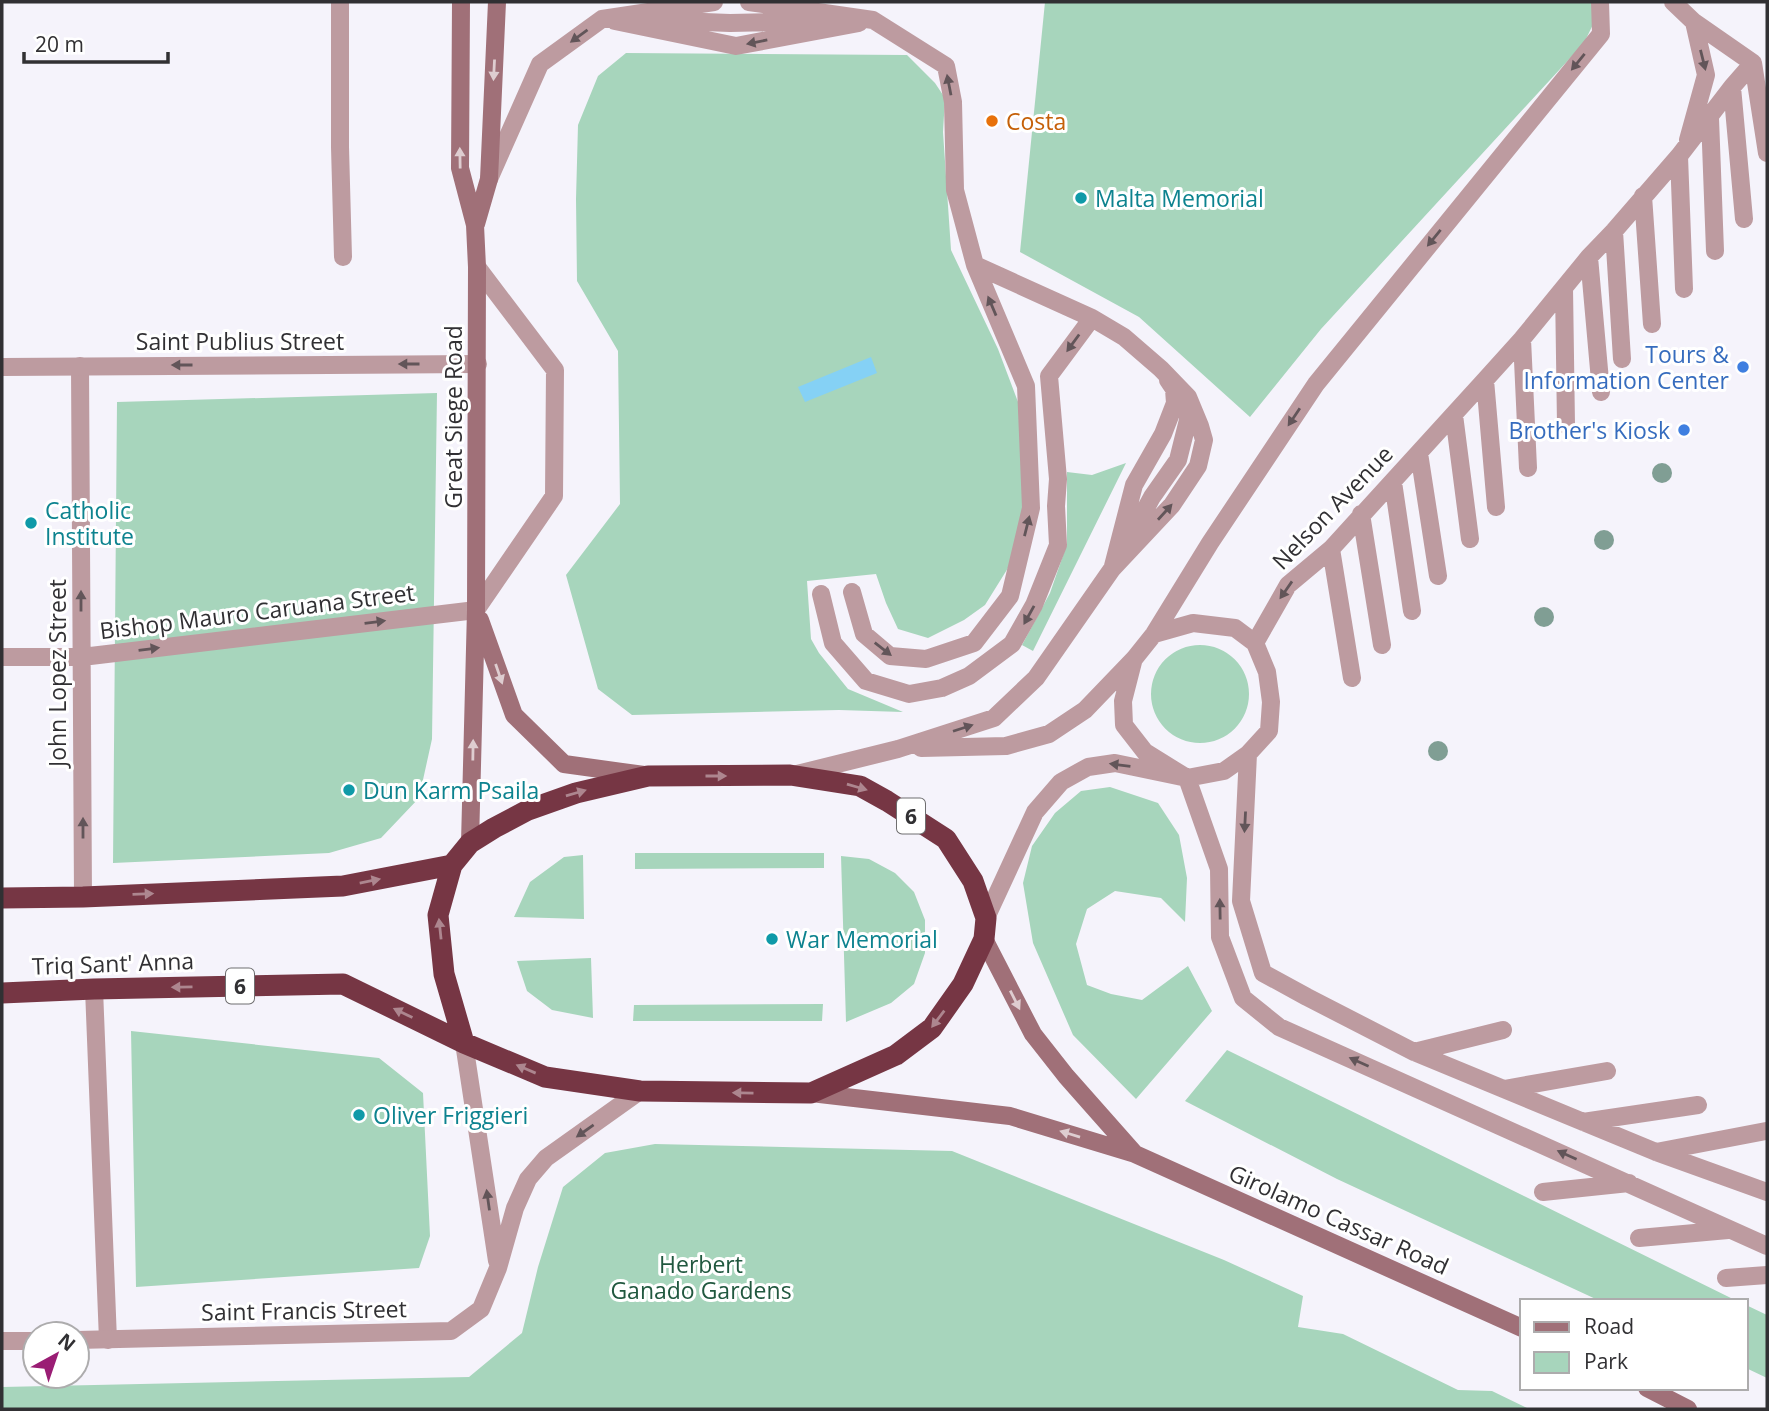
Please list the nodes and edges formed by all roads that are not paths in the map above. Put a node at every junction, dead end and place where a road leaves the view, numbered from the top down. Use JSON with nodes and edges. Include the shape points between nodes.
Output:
{"nodes":[{"id":1,"x":340,"y":2,"type":"edge"},
{"id":2,"x":461,"y":2,"type":"edge"},
{"id":3,"x":497,"y":2,"type":"edge"},
{"id":4,"x":714,"y":2,"type":"edge"},
{"id":5,"x":749,"y":2,"type":"edge"},
{"id":6,"x":1600,"y":2,"type":"edge"},
{"id":7,"x":1673,"y":2,"type":"edge"},
{"id":8,"x":602,"y":19,"type":"junction"},
{"id":9,"x":873,"y":20,"type":"junction"},
{"id":10,"x":1694,"y":22,"type":"junction"},
{"id":11,"x":1753,"y":63,"type":"junction"},
{"id":12,"x":1732,"y":87,"type":"junction"},
{"id":13,"x":1710,"y":118,"type":"junction"},
{"id":14,"x":1682,"y":152,"type":"junction"},
{"id":15,"x":1767,"y":153,"type":"edge"},
{"id":16,"x":489,"y":179,"type":"junction"},
{"id":17,"x":1643,"y":196,"type":"junction"},
{"id":18,"x":1744,"y":219,"type":"dead end"},
{"id":19,"x":475,"y":225,"type":"junction"},
{"id":20,"x":1614,"y":231,"type":"junction"},
{"id":21,"x":1715,"y":251,"type":"dead end"},
{"id":22,"x":343,"y":257,"type":"dead end"},
{"id":23,"x":1589,"y":257,"type":"junction"},
{"id":24,"x":975,"y":265,"type":"junction"},
{"id":25,"x":477,"y":267,"type":"junction"},
{"id":26,"x":1564,"y":288,"type":"junction"},
{"id":27,"x":1684,"y":289,"type":"dead end"},
{"id":28,"x":1092,"y":318,"type":"junction"},
{"id":29,"x":1652,"y":324,"type":"dead end"},
{"id":30,"x":1522,"y":339,"type":"junction"},
{"id":31,"x":1622,"y":359,"type":"dead end"},
{"id":32,"x":478,"y":364,"type":"junction"},
{"id":33,"x":80,"y":366,"type":"junction"},
{"id":34,"x":2,"y":367,"type":"edge"},
{"id":35,"x":1161,"y":369,"type":"junction"},
{"id":36,"x":1485,"y":380,"type":"junction"},
{"id":37,"x":1601,"y":392,"type":"dead end"},
{"id":38,"x":1454,"y":415,"type":"junction"},
{"id":39,"x":1566,"y":425,"type":"dead end"},
{"id":40,"x":1419,"y":453,"type":"junction"},
{"id":41,"x":1528,"y":468,"type":"dead end"},
{"id":42,"x":1393,"y":482,"type":"junction"},
{"id":43,"x":1496,"y":507,"type":"dead end"},
{"id":44,"x":1361,"y":514,"type":"junction"},
{"id":45,"x":1470,"y":539,"type":"dead end"},
{"id":46,"x":1331,"y":549,"type":"junction"},
{"id":47,"x":1112,"y":569,"type":"junction"},
{"id":48,"x":1438,"y":576,"type":"dead end"},
{"id":49,"x":852,"y":592,"type":"dead end"},
{"id":50,"x":821,"y":594,"type":"dead end"},
{"id":51,"x":477,"y":610,"type":"junction"},
{"id":52,"x":1412,"y":611,"type":"dead end"},
{"id":53,"x":1154,"y":634,"type":"junction"},
{"id":54,"x":1255,"y":643,"type":"junction"},
{"id":55,"x":1382,"y":645,"type":"dead end"},
{"id":56,"x":2,"y":657,"type":"edge"},
{"id":57,"x":82,"y":657,"type":"junction"},
{"id":58,"x":1134,"y":659,"type":"junction"},
{"id":59,"x":1352,"y":678,"type":"dead end"},
{"id":60,"x":898,"y":749,"type":"junction"},
{"id":61,"x":1248,"y":754,"type":"junction"},
{"id":62,"x":790,"y":775,"type":"junction"},
{"id":63,"x":648,"y":776,"type":"junction"},
{"id":64,"x":1187,"y":778,"type":"junction"},
{"id":65,"x":470,"y":843,"type":"junction"},
{"id":66,"x":452,"y":865,"type":"junction"},
{"id":67,"x":83,"y":897,"type":"junction"},
{"id":68,"x":2,"y":898,"type":"edge"},
{"id":69,"x":986,"y":918,"type":"junction"},
{"id":70,"x":984,"y":939,"type":"junction"},
{"id":71,"x":94,"y":989,"type":"junction"},
{"id":72,"x":2,"y":993,"type":"edge"},
{"id":73,"x":1503,"y":1030,"type":"dead end"},
{"id":74,"x":464,"y":1043,"type":"junction"},
{"id":75,"x":1414,"y":1052,"type":"junction"},
{"id":76,"x":1606,"y":1071,"type":"dead end"},
{"id":77,"x":1504,"y":1089,"type":"junction"},
{"id":78,"x":640,"y":1091,"type":"junction"},
{"id":79,"x":811,"y":1093,"type":"junction"},
{"id":80,"x":1698,"y":1105,"type":"dead end"},
{"id":81,"x":1583,"y":1122,"type":"junction"},
{"id":82,"x":1766,"y":1131,"type":"edge"},
{"id":83,"x":1656,"y":1152,"type":"junction"},
{"id":84,"x":1135,"y":1154,"type":"junction"},
{"id":85,"x":1629,"y":1183,"type":"junction"},
{"id":86,"x":1763,"y":1188,"type":"edge"},
{"id":87,"x":1543,"y":1192,"type":"dead end"},
{"id":88,"x":1731,"y":1230,"type":"junction"},
{"id":89,"x":1639,"y":1238,"type":"dead end"},
{"id":90,"x":1767,"y":1246,"type":"edge"},
{"id":91,"x":498,"y":1268,"type":"junction"},
{"id":92,"x":1767,"y":1275,"type":"edge"},
{"id":93,"x":1726,"y":1278,"type":"dead end"},
{"id":94,"x":1520,"y":1327,"type":"edge"},
{"id":95,"x":91,"y":1340,"type":"edge"},
{"id":96,"x":108,"y":1340,"type":"junction"},
{"id":97,"x":2,"y":1341,"type":"edge"},
{"id":98,"x":21,"y":1341,"type":"edge"},
{"id":99,"x":1651,"y":1390,"type":"edge"},
{"id":100,"x":1688,"y":1409,"type":"edge"}],
"edges":[{"from":1,"to":22,"type":"street"},
{"from":19,"to":2,"type":"street","name":"Great Siege Road","one_way":true,"via":[[460,168]]},
{"from":3,"to":16,"type":"street","name":"Great Siege Road","one_way":true},
{"from":4,"to":8,"type":"street"},
{"from":5,"to":9,"type":"street"},
{"from":6,"to":53,"type":"street","one_way":true,"via":[[1601,34],[1316,384]]},
{"from":7,"to":10,"type":"street"},
{"from":9,"to":8,"type":"street","one_way":true,"via":[[730,23]]},
{"from":8,"to":16,"type":"street","one_way":true,"via":[[540,64]]},
{"from":24,"to":9,"type":"street","one_way":true,"via":[[955,190],[953,102],[946,66]]},
{"from":10,"to":11,"type":"street"},
{"from":10,"to":14,"type":"street","name":"Nelson Avenue","one_way":true,"via":[[1706,75]]},
{"from":11,"to":12,"type":"street","name":"Nelson Avenue"},
{"from":11,"to":15,"type":"street"},
{"from":12,"to":13,"type":"street","name":"Nelson Avenue"},
{"from":12,"to":18,"type":"street"},
{"from":13,"to":14,"type":"street","name":"Nelson Avenue"},
{"from":13,"to":21,"type":"street"},
{"from":14,"to":17,"type":"street","name":"Nelson Avenue"},
{"from":14,"to":27,"type":"street"},
{"from":16,"to":19,"type":"street","name":"Great Siege Road"},
{"from":17,"to":20,"type":"street","name":"Nelson Avenue"},
{"from":17,"to":29,"type":"street"},
{"from":19,"to":25,"type":"street","name":"Great Siege Road"},
{"from":20,"to":23,"type":"street","name":"Nelson Avenue"},
{"from":20,"to":31,"type":"street"},
{"from":23,"to":26,"type":"street","name":"Nelson Avenue"},
{"from":23,"to":37,"type":"street"},
{"from":24,"to":28,"type":"street"},
{"from":49,"to":24,"type":"street","one_way":true,"via":[[864,634],[890,656],[926,659],[974,643],[1010,596],[1031,508],[1026,386]]},
{"from":25,"to":32,"type":"street","name":"Great Siege Road"},
{"from":25,"to":51,"type":"street","via":[[555,370],[554,496]]},
{"from":26,"to":30,"type":"street","name":"Nelson Avenue"},
{"from":26,"to":39,"type":"street"},
{"from":28,"to":35,"type":"street","via":[[1124,337]]},
{"from":28,"to":50,"type":"street","one_way":true,"via":[[1049,376],[1058,479],[1058,545],[1034,605],[1012,644],[969,676],[942,688],[909,694],[866,681],[832,643]]},
{"from":30,"to":36,"type":"street","name":"Nelson Avenue"},
{"from":30,"to":41,"type":"street"},
{"from":32,"to":33,"type":"street","name":"Saint Publius Street","one_way":true},
{"from":32,"to":51,"type":"street","name":"Great Siege Road"},
{"from":33,"to":34,"type":"street","name":"Saint Publius Street"},
{"from":57,"to":33,"type":"street","name":"John Lopez Street","one_way":true},
{"from":35,"to":47,"type":"street","via":[[1174,389],[1175,403],[1134,485]]},
{"from":47,"to":35,"type":"street","one_way":true,"via":[[1172,505],[1198,466],[1204,440],[1200,426],[1188,397]]},
{"from":36,"to":38,"type":"street","name":"Nelson Avenue"},
{"from":36,"to":43,"type":"street"},
{"from":38,"to":40,"type":"street","name":"Nelson Avenue"},
{"from":38,"to":45,"type":"street"},
{"from":40,"to":42,"type":"street","name":"Nelson Avenue"},
{"from":40,"to":48,"type":"street"},
{"from":42,"to":44,"type":"street","name":"Nelson Avenue"},
{"from":42,"to":52,"type":"street"},
{"from":44,"to":46,"type":"street","name":"Nelson Avenue"},
{"from":44,"to":55,"type":"street"},
{"from":46,"to":54,"type":"street","name":"Nelson Avenue","one_way":true,"via":[[1288,584]]},
{"from":46,"to":59,"type":"street"},
{"from":60,"to":47,"type":"street","one_way":true,"via":[[994,718],[1036,678]]},
{"from":57,"to":51,"type":"street","name":"Bishop Mauro Caruana Street","one_way":true},
{"from":51,"to":63,"type":"street","name":"Great Siege Road","one_way":true,"via":[[514,715],[564,764]]},
{"from":65,"to":51,"type":"street","name":"Great Siege Road","one_way":true},
{"from":53,"to":54,"type":"street","via":[[1193,623],[1235,628]]},
{"from":53,"to":58,"type":"street"},
{"from":54,"to":61,"type":"street","via":[[1267,672],[1271,702],[1269,732]]},
{"from":56,"to":57,"type":"street","name":"Bishop Mauro Caruana Street"},
{"from":67,"to":57,"type":"street","name":"John Lopez Street","one_way":true},
{"from":58,"to":60,"type":"street","via":[[1085,710],[1049,734],[1006,746]]},
{"from":58,"to":64,"type":"street","via":[[1123,701],[1124,725],[1145,751]]},
{"from":60,"to":62,"type":"street"},
{"from":61,"to":64,"type":"street","via":[[1224,771]]},
{"from":61,"to":75,"type":"street","one_way":true,"via":[[1241,901],[1263,973]]},
{"from":63,"to":62,"type":"highway","number":"6","one_way":true},
{"from":62,"to":69,"type":"highway","number":"6","one_way":true,"via":[[860,786],[946,839],[973,881]]},
{"from":65,"to":63,"type":"highway","number":"6","one_way":true,"via":[[528,810]]},
{"from":64,"to":69,"type":"street","one_way":true,"via":[[1115,763],[1088,767],[1061,782],[1035,812]]},
{"from":85,"to":64,"type":"street","one_way":true,"via":[[1279,1027],[1242,998],[1220,937],[1219,869]]},
{"from":65,"to":66,"type":"highway","number":"6"},
{"from":67,"to":66,"type":"highway","one_way":true,"via":[[343,886]]},
{"from":74,"to":66,"type":"highway","number":"6","one_way":true,"via":[[444,974],[438,915]]},
{"from":67,"to":68,"type":"highway"},
{"from":69,"to":70,"type":"highway","number":"6"},
{"from":70,"to":79,"type":"highway","number":"6","one_way":true,"via":[[963,984],[932,1028],[896,1055]]},
{"from":70,"to":84,"type":"street","name":"Girolamo Cassar Road","one_way":true,"via":[[1033,1034]]},
{"from":71,"to":72,"type":"highway","name":"Triq Sant' Anna","number":"6"},
{"from":74,"to":71,"type":"highway","name":"Triq Sant' Anna","number":"6","one_way":true,"via":[[343,984]]},
{"from":71,"to":96,"type":"street"},
{"from":73,"to":75,"type":"street"},
{"from":78,"to":74,"type":"highway","number":"6","one_way":true,"via":[[545,1077]]},
{"from":91,"to":74,"type":"street","one_way":true},
{"from":75,"to":77,"type":"street"},
{"from":76,"to":77,"type":"street"},
{"from":77,"to":81,"type":"street"},
{"from":79,"to":78,"type":"highway","number":"6","one_way":true},
{"from":78,"to":91,"type":"street","name":"Saint Francis Street","one_way":true,"via":[[545,1158],[528,1179]]},
{"from":84,"to":79,"type":"street","name":"Girolamo Cassar Road","one_way":true,"via":[[1010,1116]]},
{"from":80,"to":81,"type":"street"},
{"from":81,"to":83,"type":"street"},
{"from":82,"to":83,"type":"street"},
{"from":83,"to":86,"type":"street"},
{"from":84,"to":94,"type":"street","name":"Girolamo Cassar Road"},
{"from":85,"to":87,"type":"street"},
{"from":85,"to":88,"type":"street"},
{"from":88,"to":89,"type":"street"},
{"from":88,"to":90,"type":"street"},
{"from":91,"to":96,"type":"street","name":"Saint Francis Street","via":[[481,1309],[450,1331]]},
{"from":92,"to":93,"type":"street"},
{"from":95,"to":96,"type":"street","name":"Saint Francis Street"},
{"from":97,"to":98,"type":"street"},
{"from":99,"to":100,"type":"street"}]}
